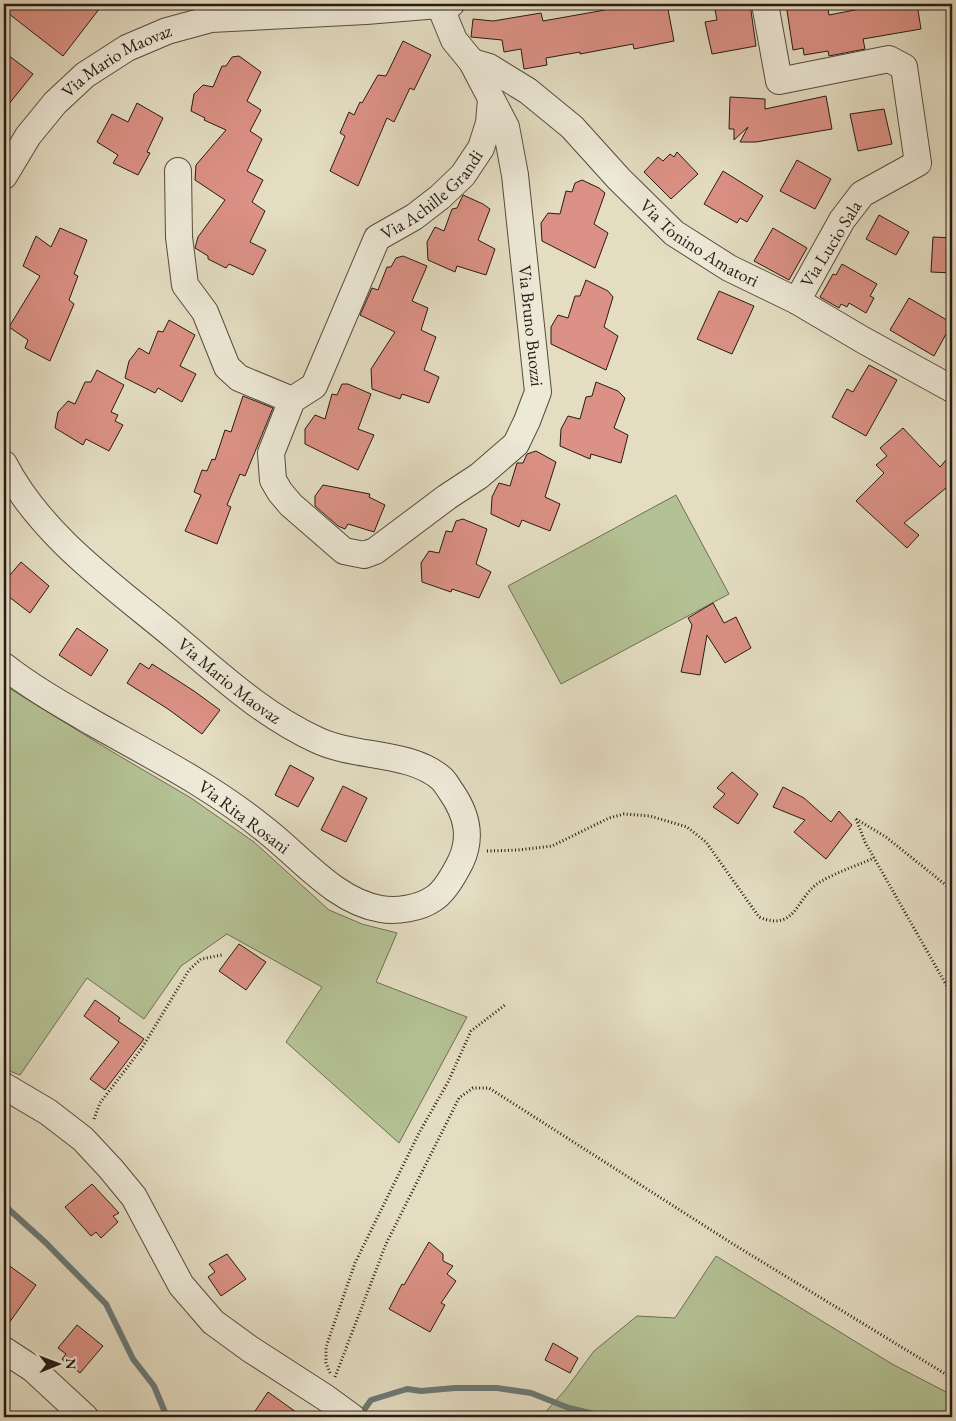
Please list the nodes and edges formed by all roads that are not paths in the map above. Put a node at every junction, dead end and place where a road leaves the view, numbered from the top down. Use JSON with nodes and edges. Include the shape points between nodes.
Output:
{"nodes":[{"id":1,"x":765,"y":4,"type":"edge"},
{"id":2,"x":446,"y":5,"type":"edge"},
{"id":3,"x":472,"y":62,"type":"junction"},
{"id":4,"x":491,"y":99,"type":"junction"},
{"id":5,"x":178,"y":171,"type":"dead end"},
{"id":6,"x":4,"y":176,"type":"edge"},
{"id":7,"x":797,"y":301,"type":"junction"},
{"id":8,"x":952,"y":389,"type":"edge"},
{"id":9,"x":292,"y":400,"type":"junction"},
{"id":10,"x":4,"y":464,"type":"edge"},
{"id":11,"x":4,"y":666,"type":"edge"},
{"id":12,"x":467,"y":848,"type":"joint"},
{"id":13,"x":4,"y":1086,"type":"edge"},
{"id":14,"x":4,"y":1350,"type":"edge"},
{"id":15,"x":85,"y":1417,"type":"edge"},
{"id":16,"x":352,"y":1417,"type":"edge"}],
"edges":[{"from":1,"to":7,"type":"street","name":"Via Lucio Sala","via":[[779,81],[889,59],[904,67],[918,163],[862,194],[842,220]]},
{"from":2,"to":3,"type":"street","via":[[454,40]]},
{"from":2,"to":6,"type":"street","name":"Via Mario Maovaz","via":[[211,19],[167,31],[127,48],[85,75],[54,103],[28,136]]},
{"from":3,"to":4,"type":"street"},
{"from":3,"to":7,"type":"street","name":"Via Tonino Amatori","via":[[489,67],[528,91],[572,127],[674,233],[729,268]]},
{"from":4,"to":9,"type":"street","name":"Via Achille Grandi","via":[[489,123],[481,148],[463,175],[440,197],[414,217],[377,238],[314,386]]},
{"from":4,"to":9,"type":"street","name":"Via Bruno Buozzi","via":[[506,127],[515,175],[538,392],[516,444],[479,476],[375,552],[353,554],[344,551],[291,505],[272,480],[271,453]]},
{"from":5,"to":9,"type":"street","via":[[179,237],[185,285],[205,312],[227,367],[239,378]]},
{"from":7,"to":8,"type":"street","name":"Via Tonino Amatori"},
{"from":10,"to":12,"type":"street","name":"Via Mario Maovaz","via":[[15,486],[58,538],[218,673],[277,718],[319,741],[364,754],[414,762],[442,779],[460,804],[467,824]]},
{"from":11,"to":12,"type":"street","name":"Via Rita Rosani","via":[[66,707],[217,793],[352,900],[390,910],[408,909],[434,899],[454,876]]},
{"from":13,"to":16,"type":"street","via":[[48,1112],[83,1139],[111,1169],[134,1197],[181,1285],[213,1322]]},
{"from":14,"to":15,"type":"street","via":[[33,1369]]}]}
